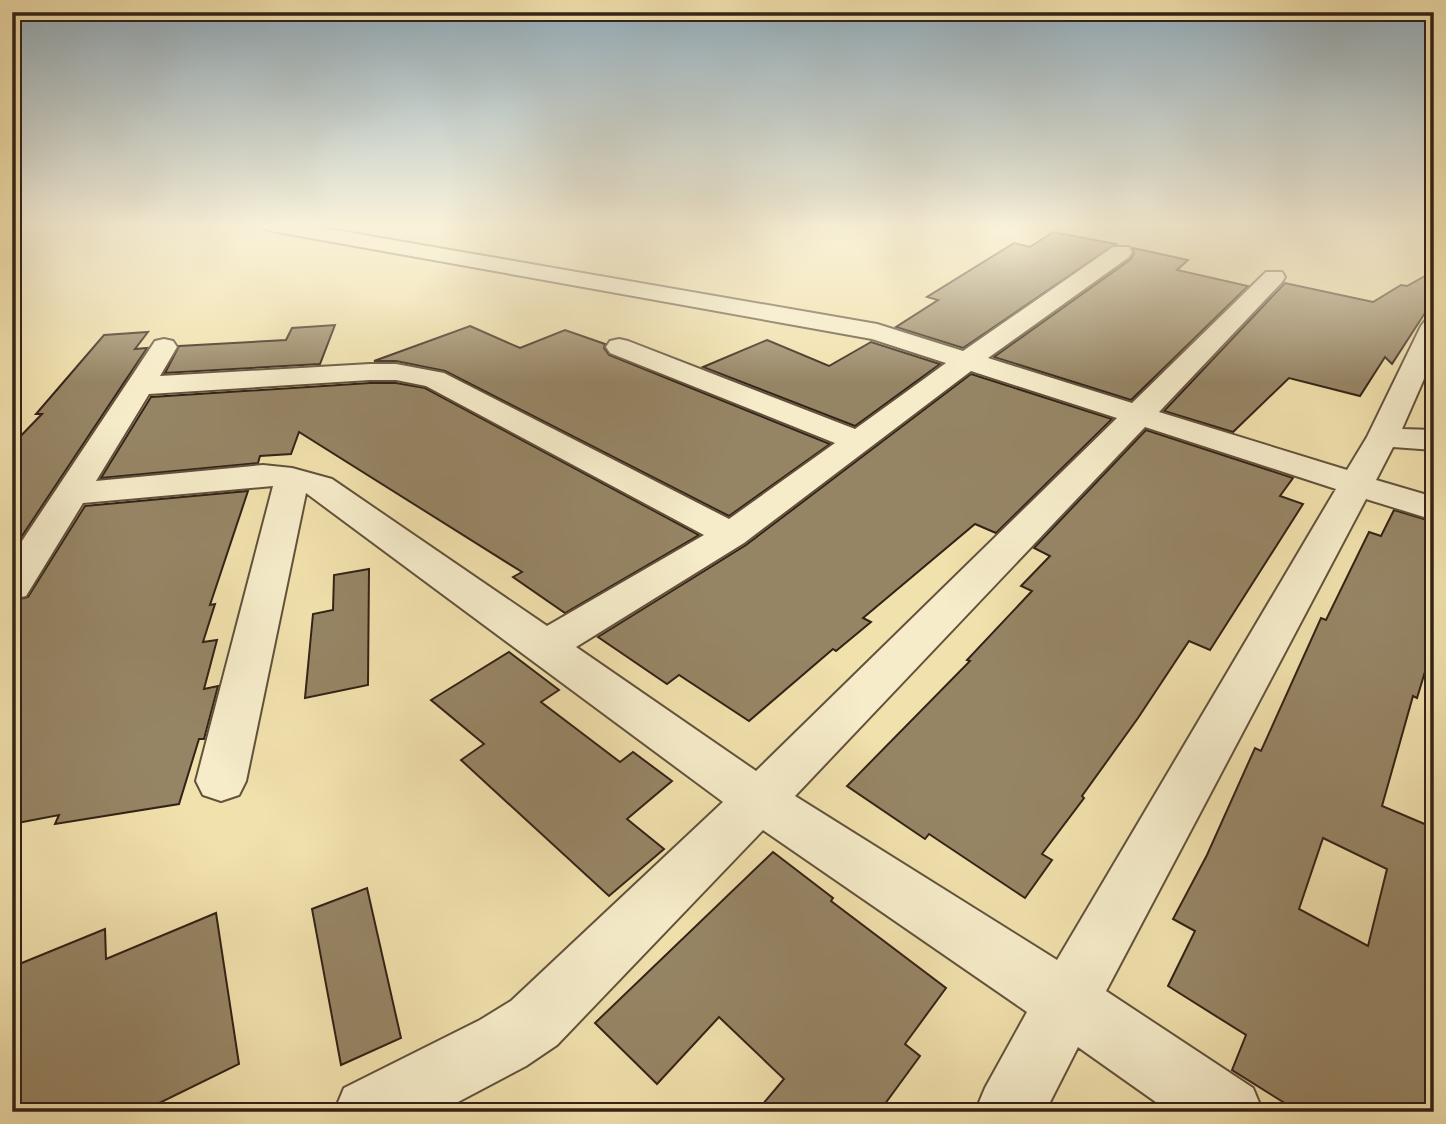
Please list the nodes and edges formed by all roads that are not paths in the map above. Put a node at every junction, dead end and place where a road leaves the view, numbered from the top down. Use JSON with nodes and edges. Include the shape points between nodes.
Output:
{"nodes":[{"id":1,"x":572,"y":277,"type":"edge"},
{"id":2,"x":1085,"y":277,"type":"edge"},
{"id":3,"x":1274,"y":277,"type":"dead end"},
{"id":4,"x":1434,"y":327,"type":"edge"},
{"id":5,"x":164,"y":347,"type":"dead end"},
{"id":6,"x":619,"y":347,"type":"dead end"},
{"id":7,"x":969,"y":359,"type":"junction"},
{"id":8,"x":139,"y":386,"type":"junction"},
{"id":9,"x":1140,"y":413,"type":"junction"},
{"id":10,"x":1383,"y":437,"type":"junction"},
{"id":11,"x":1434,"y":440,"type":"edge"},
{"id":12,"x":859,"y":441,"type":"junction"},
{"id":13,"x":292,"y":478,"type":"junction"},
{"id":14,"x":1357,"y":483,"type":"junction"},
{"id":15,"x":71,"y":494,"type":"junction"},
{"id":16,"x":1434,"y":509,"type":"edge"},
{"id":17,"x":731,"y":534,"type":"junction"},
{"id":18,"x":12,"y":587,"type":"edge"},
{"id":19,"x":544,"y":647,"type":"junction"},
{"id":20,"x":221,"y":781,"type":"dead end"},
{"id":21,"x":759,"y":800,"type":"junction"},
{"id":22,"x":1067,"y":1002,"type":"junction"},
{"id":23,"x":368,"y":1112,"type":"edge"},
{"id":24,"x":1009,"y":1112,"type":"edge"},
{"id":25,"x":1229,"y":1112,"type":"edge"}],
"edges":[{"from":1,"to":7,"type":"street","via":[[877,331]]},
{"from":2,"to":7,"type":"street"},
{"from":3,"to":9,"type":"street"},
{"from":4,"to":10,"type":"street"},
{"from":5,"to":8,"type":"street"},
{"from":6,"to":12,"type":"street"},
{"from":7,"to":9,"type":"street"},
{"from":7,"to":12,"type":"street"},
{"from":8,"to":15,"type":"street"},
{"from":8,"to":17,"type":"street","via":[[370,372],[415,374],[434,379]]},
{"from":9,"to":14,"type":"street"},
{"from":9,"to":21,"type":"street"},
{"from":10,"to":11,"type":"street"},
{"from":10,"to":14,"type":"street"},
{"from":12,"to":17,"type":"street"},
{"from":13,"to":15,"type":"street","via":[[263,475]]},
{"from":13,"to":19,"type":"street","via":[[320,486]]},
{"from":13,"to":20,"type":"street"},
{"from":14,"to":16,"type":"street"},
{"from":14,"to":22,"type":"street"},
{"from":15,"to":18,"type":"street"},
{"from":17,"to":19,"type":"street"},
{"from":19,"to":21,"type":"street"},
{"from":21,"to":22,"type":"street"},
{"from":21,"to":23,"type":"street","via":[[518,1033]]},
{"from":22,"to":24,"type":"street"},
{"from":22,"to":25,"type":"street"}]}
